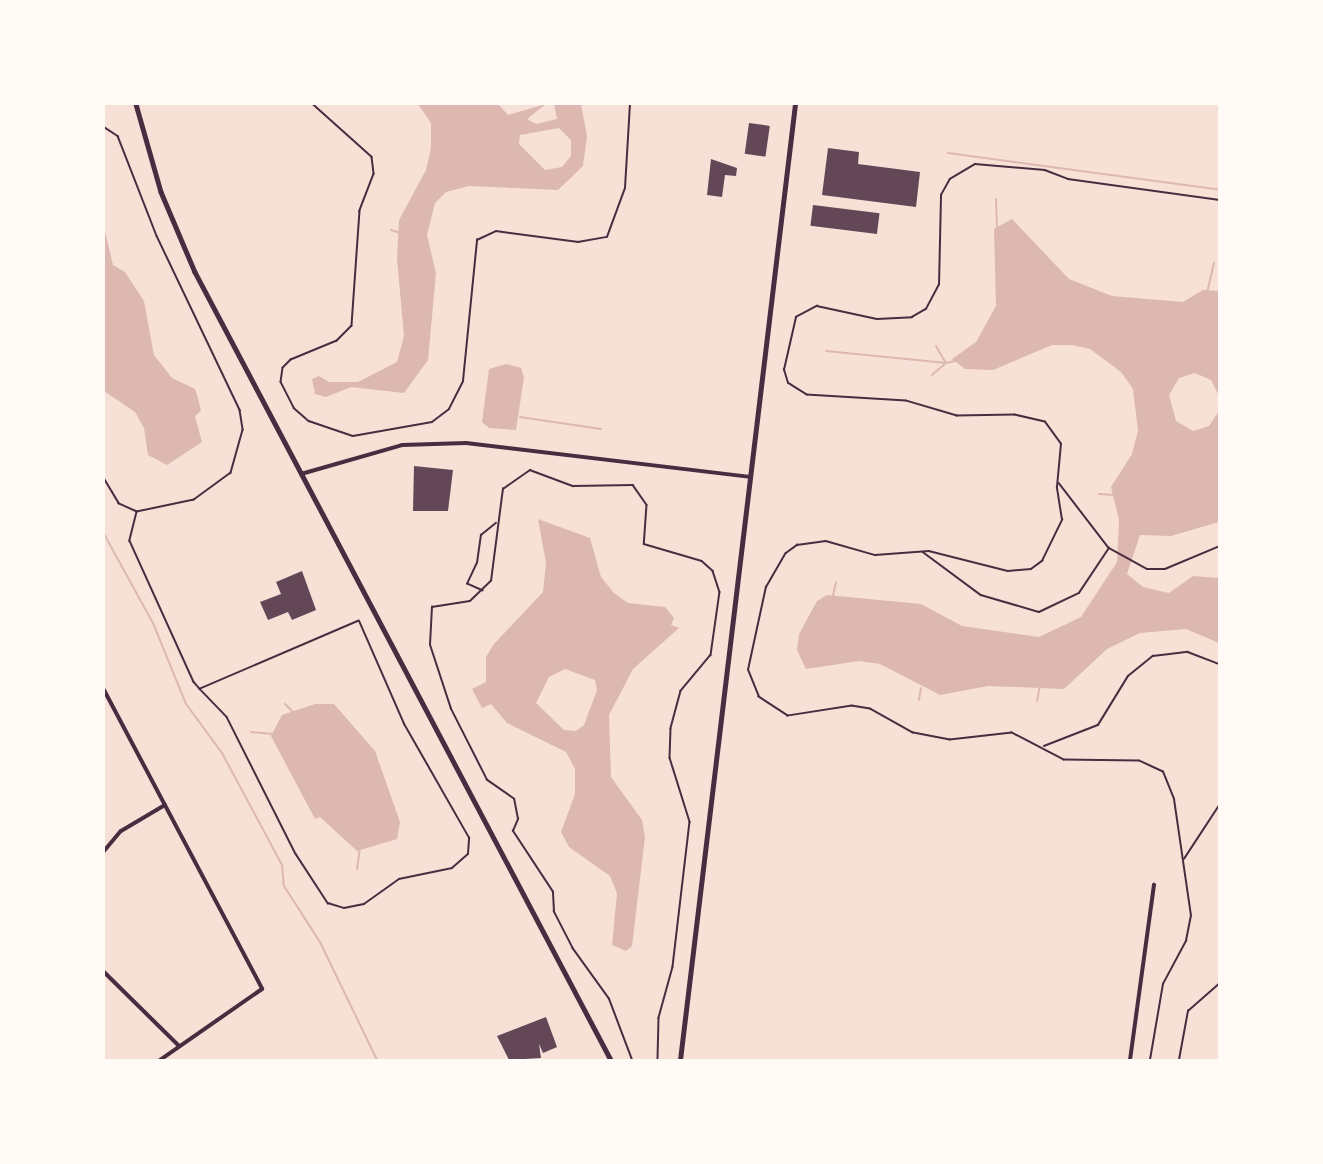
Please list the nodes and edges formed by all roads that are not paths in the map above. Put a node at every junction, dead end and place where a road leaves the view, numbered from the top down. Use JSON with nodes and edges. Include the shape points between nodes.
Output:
{"nodes":[{"id":1,"x":136,"y":104,"type":"edge"},
{"id":2,"x":795,"y":104,"type":"edge"},
{"id":3,"x":301,"y":474,"type":"junction"},
{"id":4,"x":750,"y":477,"type":"junction"},
{"id":5,"x":104,"y":690,"type":"edge"},
{"id":6,"x":105,"y":698,"type":"edge"},
{"id":7,"x":165,"y":805,"type":"junction"},
{"id":8,"x":104,"y":851,"type":"edge"},
{"id":9,"x":1154,"y":885,"type":"dead end"},
{"id":10,"x":104,"y":972,"type":"edge"},
{"id":11,"x":178,"y":1045,"type":"junction"},
{"id":12,"x":160,"y":1060,"type":"edge"},
{"id":13,"x":611,"y":1060,"type":"edge"},
{"id":14,"x":680,"y":1060,"type":"edge"},
{"id":15,"x":1130,"y":1060,"type":"edge"}],
"edges":[{"from":1,"to":3,"type":"street","via":[[184,249]]},
{"from":2,"to":4,"type":"street"},
{"from":3,"to":4,"type":"street","via":[[402,445],[466,443]]},
{"from":3,"to":13,"type":"street"},
{"from":4,"to":14,"type":"street"},
{"from":5,"to":6,"type":"street"},
{"from":6,"to":7,"type":"street"},
{"from":7,"to":8,"type":"street","via":[[127,826]]},
{"from":7,"to":11,"type":"street","via":[[262,989]]},
{"from":9,"to":15,"type":"street"},
{"from":10,"to":11,"type":"street"},
{"from":11,"to":12,"type":"street"}]}
